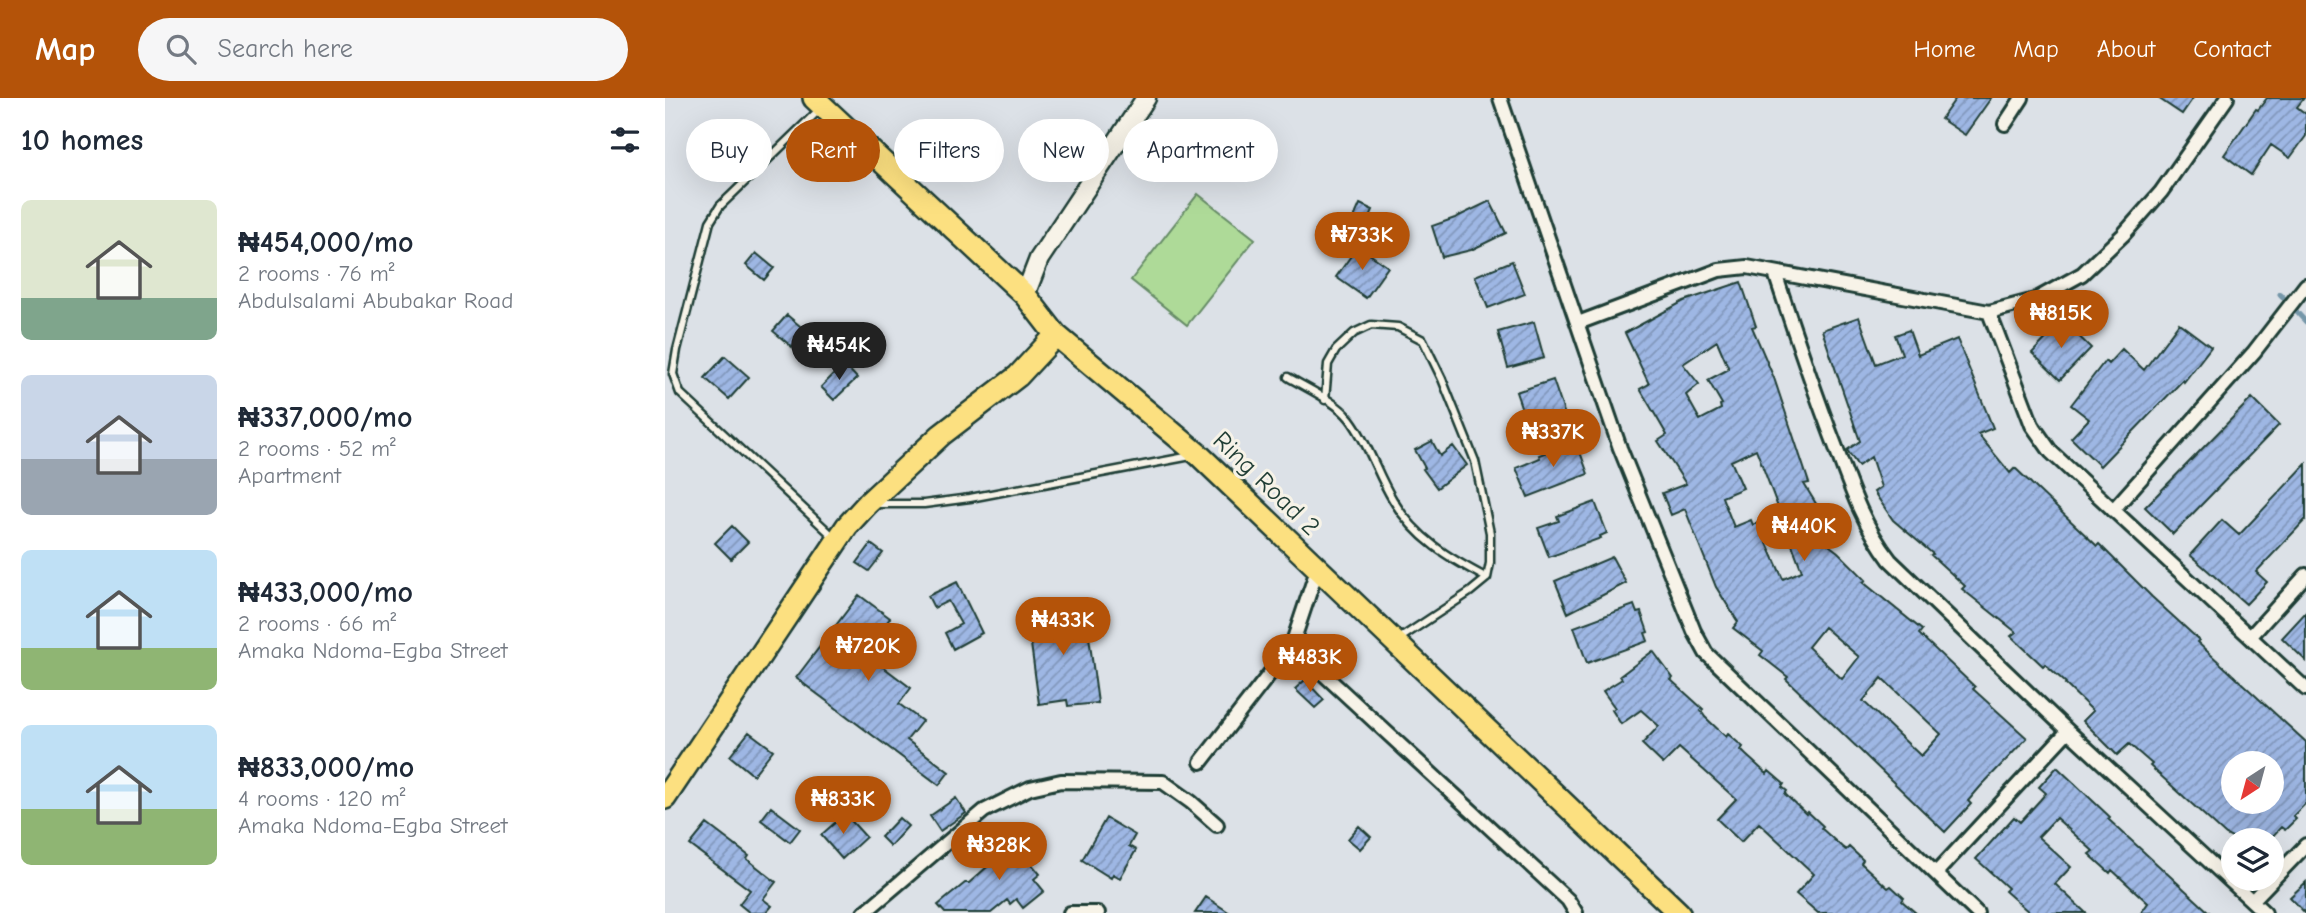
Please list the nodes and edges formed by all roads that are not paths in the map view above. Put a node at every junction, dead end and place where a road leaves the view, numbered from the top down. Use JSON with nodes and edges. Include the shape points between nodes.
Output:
{"nodes":[{"id":1,"x":1146,"y":98,"type":"edge"},
{"id":2,"x":1500,"y":98,"type":"edge"},
{"id":3,"x":2022,"y":98,"type":"edge"},
{"id":4,"x":2227,"y":98,"type":"edge"},
{"id":5,"x":818,"y":102,"type":"edge"},
{"id":6,"x":2005,"y":124,"type":"dead end"},
{"id":7,"x":1775,"y":273,"type":"junction"},
{"id":8,"x":2306,"y":285,"type":"edge"},
{"id":9,"x":1025,"y":295,"type":"junction"},
{"id":10,"x":1989,"y":312,"type":"junction"},
{"id":11,"x":1578,"y":323,"type":"junction"},
{"id":12,"x":1056,"y":335,"type":"junction"},
{"id":13,"x":1288,"y":377,"type":"dead end"},
{"id":14,"x":1325,"y":400,"type":"junction"},
{"id":15,"x":1199,"y":455,"type":"junction"},
{"id":16,"x":868,"y":503,"type":"junction"},
{"id":17,"x":2113,"y":510,"type":"junction"},
{"id":18,"x":838,"y":541,"type":"junction"},
{"id":19,"x":1317,"y":570,"type":"junction"},
{"id":20,"x":2306,"y":575,"type":"edge"},
{"id":21,"x":1487,"y":578,"type":"junction"},
{"id":22,"x":2251,"y":636,"type":"junction"},
{"id":23,"x":1395,"y":642,"type":"junction"},
{"id":24,"x":1292,"y":645,"type":"junction"},
{"id":25,"x":2306,"y":689,"type":"edge"},
{"id":26,"x":2068,"y":731,"type":"junction"},
{"id":27,"x":1201,"y":762,"type":"dead end"},
{"id":28,"x":665,"y":798,"type":"edge"},
{"id":29,"x":1217,"y":825,"type":"dead end"},
{"id":30,"x":2306,"y":845,"type":"edge"},
{"id":31,"x":1936,"y":873,"type":"junction"},
{"id":32,"x":2252,"y":901,"type":"junction"},
{"id":33,"x":863,"y":913,"type":"edge"},
{"id":34,"x":1070,"y":913,"type":"edge"},
{"id":35,"x":1098,"y":913,"type":"edge"},
{"id":36,"x":1576,"y":913,"type":"edge"},
{"id":37,"x":1679,"y":913,"type":"edge"},
{"id":38,"x":1977,"y":913,"type":"edge"},
{"id":39,"x":2265,"y":913,"type":"edge"}],
"edges":[{"from":1,"to":9,"type":"street","via":[[1039,259]]},
{"from":2,"to":11,"type":"street"},
{"from":3,"to":6,"type":"street"},
{"from":4,"to":10,"type":"street","via":[[2161,192],[2096,262],[2042,297]]},
{"from":5,"to":9,"type":"main road","name":"Ring Road 2"},
{"from":5,"to":18,"type":"lane","via":[[709,222],[673,374],[680,393]]},
{"from":7,"to":10,"type":"street"},
{"from":7,"to":11,"type":"street","via":[[1747,267],[1719,270]]},
{"from":7,"to":26,"type":"street","via":[[1816,396],[1861,514],[1876,541],[1890,560]]},
{"from":8,"to":17,"type":"street","via":[[2280,321]]},
{"from":9,"to":12,"type":"main road","name":"Ring Road 2"},
{"from":10,"to":17,"type":"street","via":[[2032,425],[2051,452]]},
{"from":11,"to":31,"type":"street","via":[[1620,448],[1706,653]]},
{"from":12,"to":15,"type":"main road","name":"Ring Road 2"},
{"from":12,"to":16,"type":"main road","via":[[1018,376],[941,435]]},
{"from":13,"to":14,"type":"lane"},
{"from":14,"to":21,"type":"lane","via":[[1348,417],[1410,524],[1446,557]]},
{"from":14,"to":21,"type":"lane","via":[[1328,364],[1354,333],[1371,325],[1398,327],[1423,340],[1475,461],[1489,533]]},
{"from":15,"to":16,"type":"lane","via":[[959,499]]},
{"from":15,"to":19,"type":"main road","name":"Ring Road 2"},
{"from":16,"to":18,"type":"main road"},
{"from":17,"to":22,"type":"street"},
{"from":18,"to":28,"type":"main road"},
{"from":19,"to":23,"type":"main road","name":"Ring Road 2"},
{"from":19,"to":24,"type":"street"},
{"from":20,"to":22,"type":"street"},
{"from":21,"to":23,"type":"lane"},
{"from":22,"to":25,"type":"street"},
{"from":23,"to":37,"type":"main road","name":"Ring Road 2"},
{"from":24,"to":27,"type":"street"},
{"from":24,"to":36,"type":"street","via":[[1569,901]]},
{"from":26,"to":31,"type":"street"},
{"from":26,"to":32,"type":"street"},
{"from":29,"to":33,"type":"street","via":[[1163,782],[1061,781],[1030,788],[985,811]]},
{"from":30,"to":32,"type":"street"},
{"from":31,"to":38,"type":"street"},
{"from":32,"to":39,"type":"street"},
{"from":34,"to":35,"type":"street"}]}
